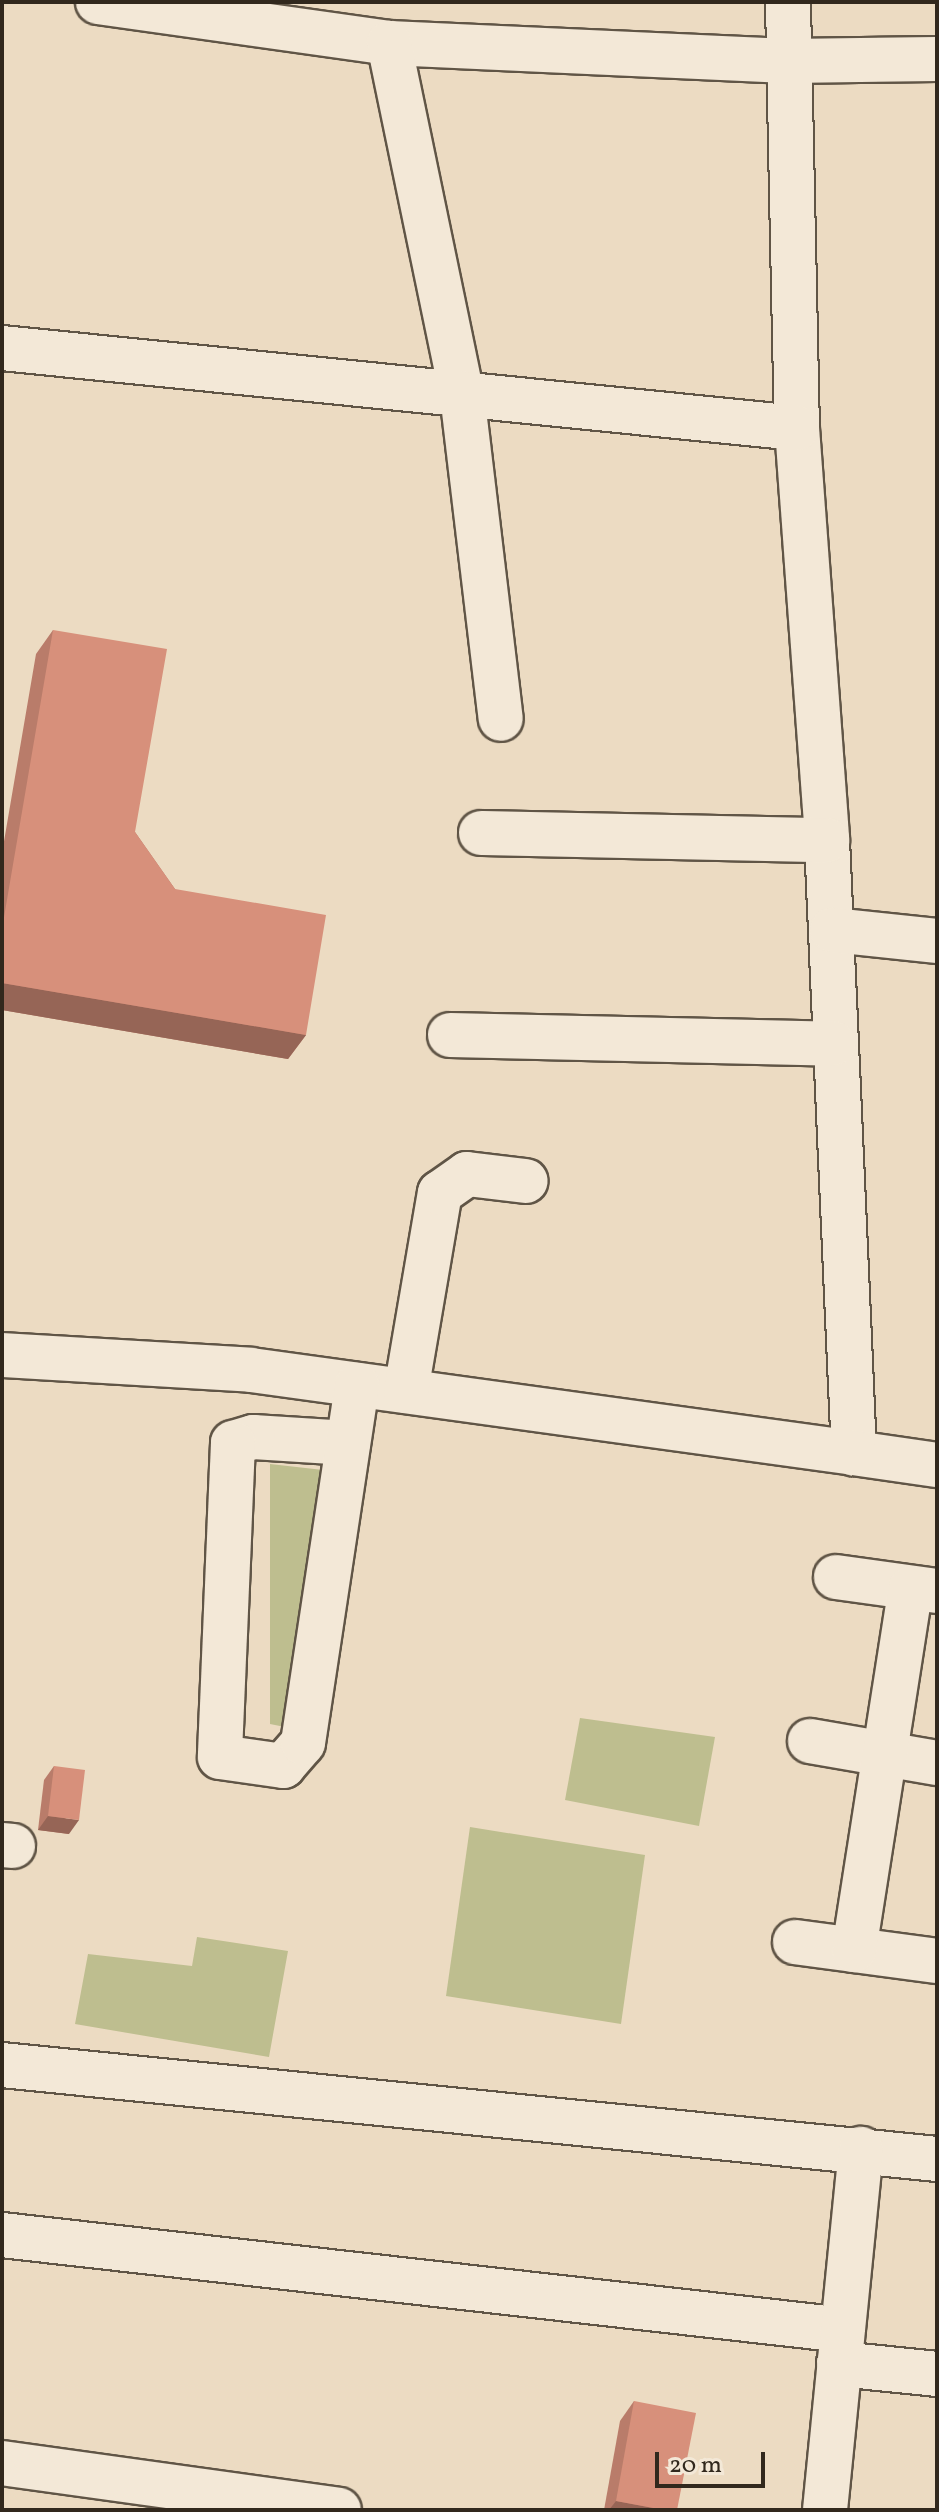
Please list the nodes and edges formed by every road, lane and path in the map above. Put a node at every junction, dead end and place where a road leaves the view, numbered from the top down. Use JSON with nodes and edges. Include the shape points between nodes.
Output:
{"nodes":[{"id":1,"x":98,"y":2,"type":"edge"},
{"id":2,"x":788,"y":2,"type":"edge"},
{"id":3,"x":389,"y":43,"type":"junction"},
{"id":4,"x":937,"y":59,"type":"edge"},
{"id":5,"x":788,"y":61,"type":"junction"},
{"id":6,"x":2,"y":348,"type":"edge"},
{"id":7,"x":462,"y":394,"type":"junction"},
{"id":8,"x":797,"y":428,"type":"junction"},
{"id":9,"x":501,"y":719,"type":"dead end"},
{"id":10,"x":481,"y":833,"type":"dead end"},
{"id":11,"x":827,"y":840,"type":"junction"},
{"id":12,"x":832,"y":930,"type":"junction"},
{"id":13,"x":937,"y":941,"type":"edge"},
{"id":14,"x":450,"y":1035,"type":"dead end"},
{"id":15,"x":834,"y":1044,"type":"junction"},
{"id":16,"x":526,"y":1181,"type":"dead end"},
{"id":17,"x":2,"y":1355,"type":"edge"},
{"id":18,"x":357,"y":1385,"type":"junction"},
{"id":19,"x":406,"y":1391,"type":"junction"},
{"id":20,"x":348,"y":1443,"type":"junction"},
{"id":21,"x":854,"y":1453,"type":"junction"},
{"id":22,"x":937,"y":1465,"type":"edge"},
{"id":23,"x":836,"y":1577,"type":"dead end"},
{"id":24,"x":924,"y":1590,"type":"edge"},
{"id":25,"x":810,"y":1741,"type":"dead end"},
{"id":26,"x":884,"y":1754,"type":"junction"},
{"id":27,"x":937,"y":1763,"type":"edge"},
{"id":28,"x":795,"y":1942,"type":"dead end"},
{"id":29,"x":854,"y":1950,"type":"junction"},
{"id":30,"x":937,"y":1961,"type":"edge"},
{"id":31,"x":2,"y":2065,"type":"edge"},
{"id":32,"x":861,"y":2149,"type":"junction"},
{"id":33,"x":937,"y":2159,"type":"edge"},
{"id":34,"x":2,"y":2235,"type":"edge"},
{"id":35,"x":841,"y":2347,"type":"junction"},
{"id":36,"x":937,"y":2374,"type":"edge"},
{"id":37,"x":2,"y":2463,"type":"edge"},
{"id":38,"x":339,"y":2510,"type":"edge"},
{"id":39,"x":825,"y":2510,"type":"edge"}],
"edges":[{"from":1,"to":3,"type":"street"},
{"from":2,"to":5,"type":"street"},
{"from":3,"to":5,"type":"street"},
{"from":3,"to":7,"type":"street"},
{"from":4,"to":5,"type":"street"},
{"from":5,"to":8,"type":"street"},
{"from":6,"to":7,"type":"street"},
{"from":7,"to":8,"type":"street"},
{"from":7,"to":9,"type":"street"},
{"from":8,"to":11,"type":"street"},
{"from":10,"to":11,"type":"street"},
{"from":11,"to":12,"type":"street"},
{"from":12,"to":13,"type":"street"},
{"from":12,"to":15,"type":"street"},
{"from":14,"to":15,"type":"street"},
{"from":15,"to":21,"type":"street"},
{"from":16,"to":19,"type":"street","via":[[467,1174],[440,1193]]},
{"from":17,"to":18,"type":"street","via":[[251,1370]]},
{"from":18,"to":19,"type":"street"},
{"from":18,"to":20,"type":"street"},
{"from":19,"to":21,"type":"street"},
{"from":20,"to":20,"type":"street","via":[[298,1757],[283,1766],[220,1757],[214,1747],[233,1443],[253,1437]]},
{"from":21,"to":22,"type":"street"},
{"from":23,"to":24,"type":"street"},
{"from":24,"to":26,"type":"street"},
{"from":25,"to":26,"type":"street"},
{"from":26,"to":27,"type":"street"},
{"from":26,"to":29,"type":"street"},
{"from":28,"to":29,"type":"street"},
{"from":29,"to":30,"type":"street"},
{"from":31,"to":32,"type":"street"},
{"from":32,"to":33,"type":"street"},
{"from":32,"to":35,"type":"street"},
{"from":34,"to":35,"type":"street"},
{"from":35,"to":36,"type":"street"},
{"from":35,"to":39,"type":"street"},
{"from":37,"to":38,"type":"street"}]}
